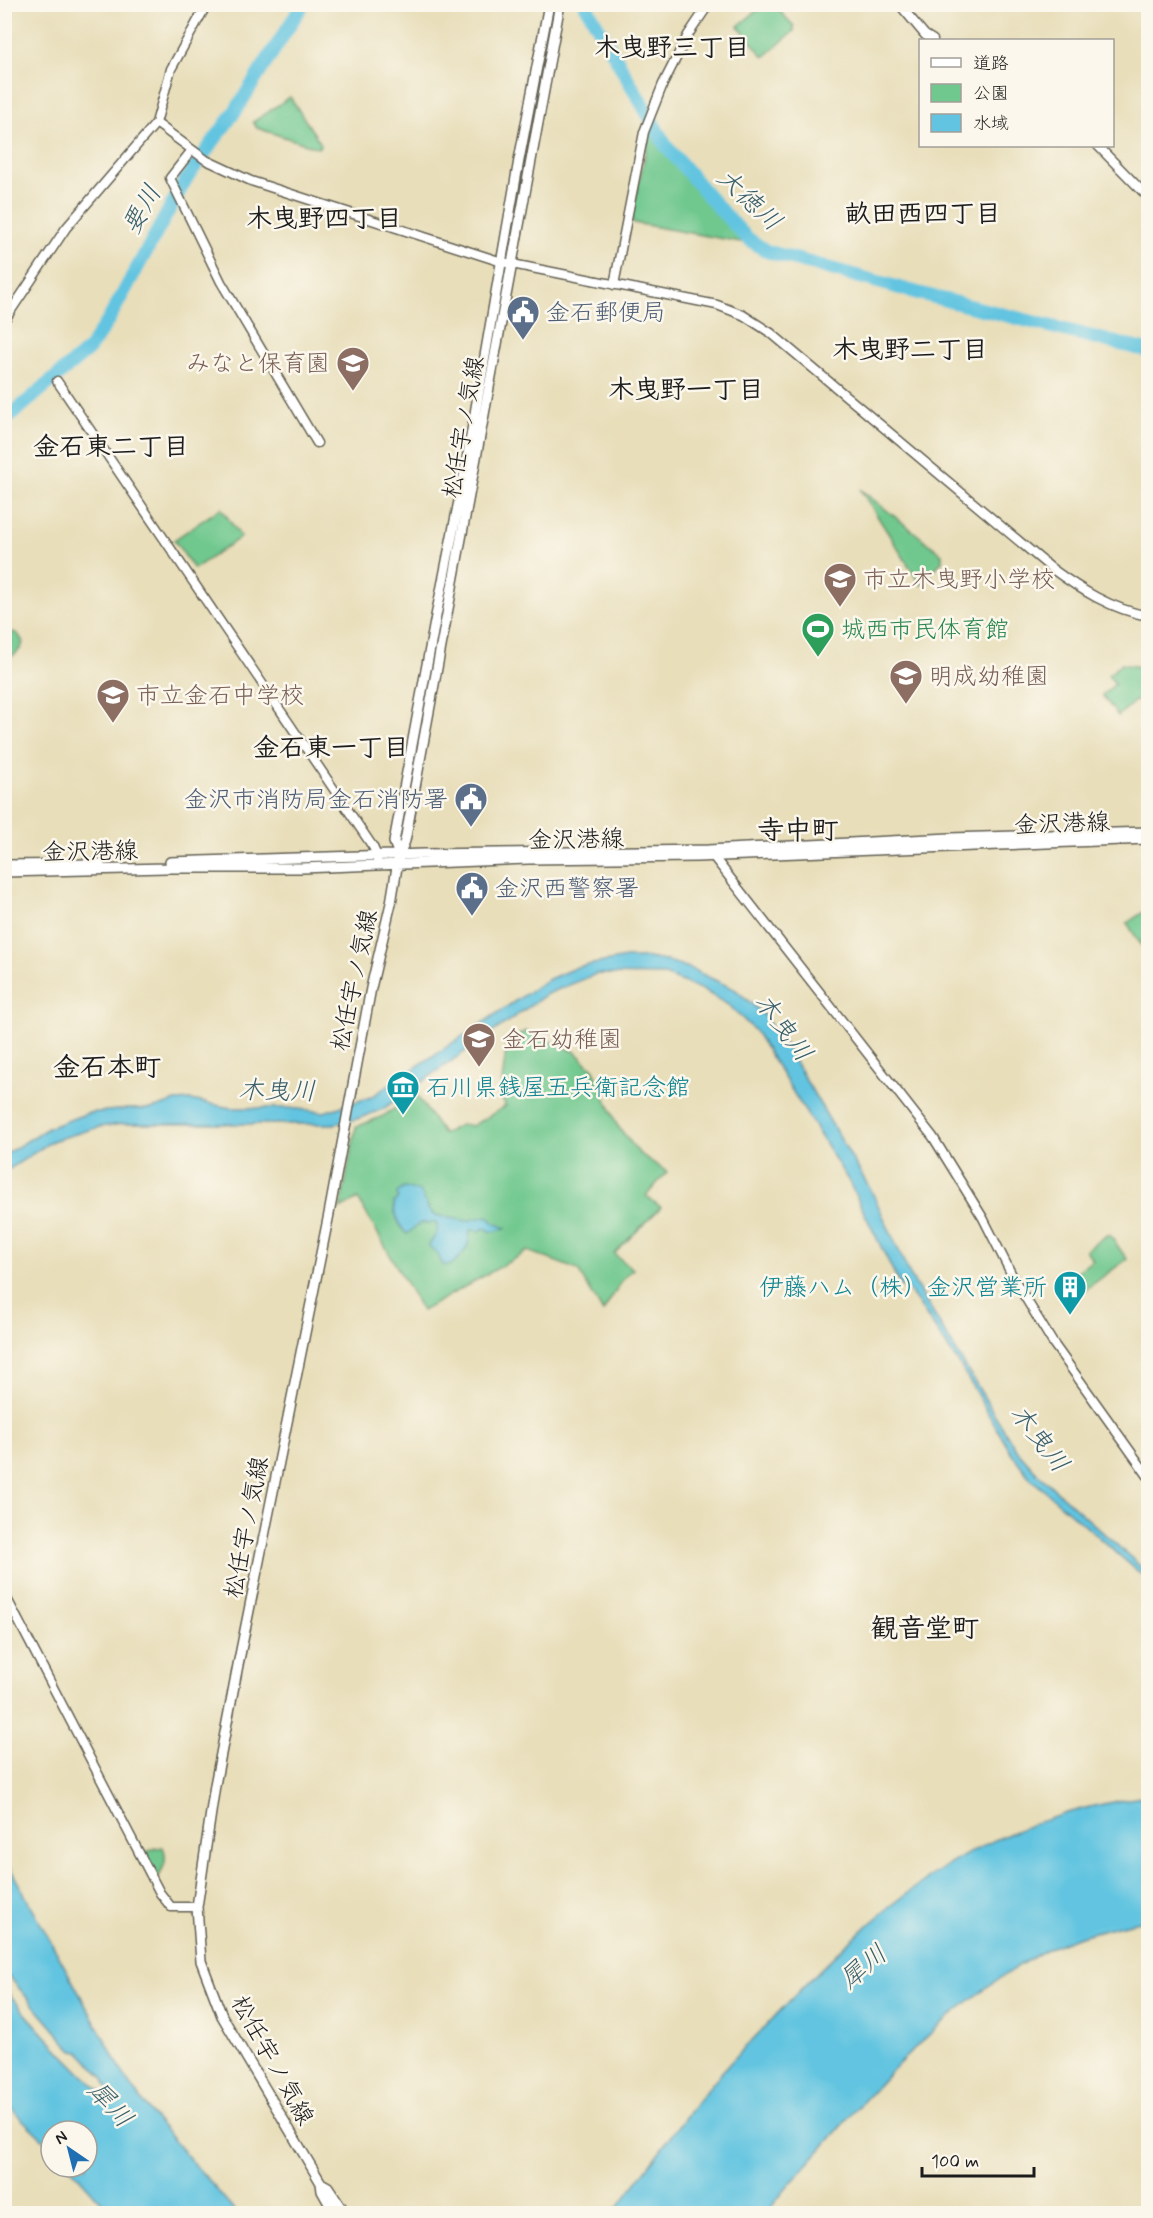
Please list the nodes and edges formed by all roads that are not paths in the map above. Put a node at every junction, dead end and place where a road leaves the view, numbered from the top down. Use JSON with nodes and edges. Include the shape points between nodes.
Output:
{"nodes":[{"id":1,"x":207,"y":4,"type":"edge"},
{"id":2,"x":549,"y":4,"type":"edge"},
{"id":3,"x":560,"y":4,"type":"edge"},
{"id":4,"x":709,"y":4,"type":"edge"},
{"id":5,"x":898,"y":4,"type":"edge"},
{"id":6,"x":931,"y":39,"type":"edge"},
{"id":7,"x":156,"y":123,"type":"junction"},
{"id":8,"x":1099,"y":147,"type":"edge"},
{"id":9,"x":195,"y":152,"type":"junction"},
{"id":10,"x":1149,"y":196,"type":"edge"},
{"id":11,"x":502,"y":262,"type":"junction"},
{"id":12,"x":512,"y":264,"type":"junction"},
{"id":13,"x":614,"y":285,"type":"junction"},
{"id":14,"x":4,"y":321,"type":"edge"},
{"id":15,"x":57,"y":381,"type":"dead end"},
{"id":16,"x":317,"y":443,"type":"dead end"},
{"id":17,"x":1149,"y":616,"type":"edge"},
{"id":18,"x":1149,"y":832,"type":"edge"},
{"id":19,"x":1149,"y":839,"type":"edge"},
{"id":20,"x":711,"y":853,"type":"junction"},
{"id":21,"x":398,"y":860,"type":"junction"},
{"id":22,"x":377,"y":861,"type":"junction"},
{"id":23,"x":4,"y":865,"type":"edge"},
{"id":24,"x":4,"y":872,"type":"edge"},
{"id":25,"x":1149,"y":1476,"type":"edge"},
{"id":26,"x":4,"y":1593,"type":"edge"},
{"id":27,"x":197,"y":1907,"type":"junction"},
{"id":28,"x":321,"y":2183,"type":"junction"},
{"id":29,"x":335,"y":2214,"type":"edge"},
{"id":30,"x":346,"y":2214,"type":"edge"}],
"edges":[{"from":1,"to":7,"type":"street","via":[[171,69]]},
{"from":2,"to":11,"type":"main road","name":"松任宇ノ気線"},
{"from":3,"to":12,"type":"main road","name":"松任宇ノ気線"},
{"from":4,"to":13,"type":"street","via":[[663,84],[644,132]]},
{"from":5,"to":6,"type":"street"},
{"from":7,"to":9,"type":"street"},
{"from":7,"to":14,"type":"street","via":[[66,228]]},
{"from":8,"to":10,"type":"street"},
{"from":9,"to":11,"type":"street","via":[[251,181]]},
{"from":9,"to":16,"type":"street","via":[[170,178],[221,282]]},
{"from":11,"to":12,"type":"street"},
{"from":11,"to":21,"type":"main road","name":"松任宇ノ気線","via":[[394,842]]},
{"from":12,"to":13,"type":"street"},
{"from":12,"to":21,"type":"main road","name":"松任宇ノ気線","via":[[405,841]]},
{"from":13,"to":17,"type":"street","via":[[683,297],[743,315],[797,354],[1051,568],[1105,602]]},
{"from":15,"to":22,"type":"street","via":[[373,847]]},
{"from":18,"to":20,"type":"main road","name":"金沢港線","via":[[950,838]]},
{"from":19,"to":20,"type":"main road","name":"金沢港線"},
{"from":20,"to":21,"type":"main road","name":"金沢港線"},
{"from":20,"to":25,"type":"street","via":[[933,1137],[1053,1343]]},
{"from":21,"to":22,"type":"main road","name":"金沢港線"},
{"from":21,"to":27,"type":"main road","name":"松任宇ノ気線","via":[[215,1785]]},
{"from":22,"to":23,"type":"main road","name":"金沢港線"},
{"from":22,"to":24,"type":"main road","name":"金沢港線"},
{"from":26,"to":27,"type":"street","via":[[160,1893],[171,1907]]},
{"from":27,"to":28,"type":"main road","name":"松任宇ノ気線","via":[[201,1961],[222,2016]]},
{"from":28,"to":29,"type":"main road","name":"松任宇ノ気線"},
{"from":28,"to":30,"type":"main road","name":"松任宇ノ気線"}]}
